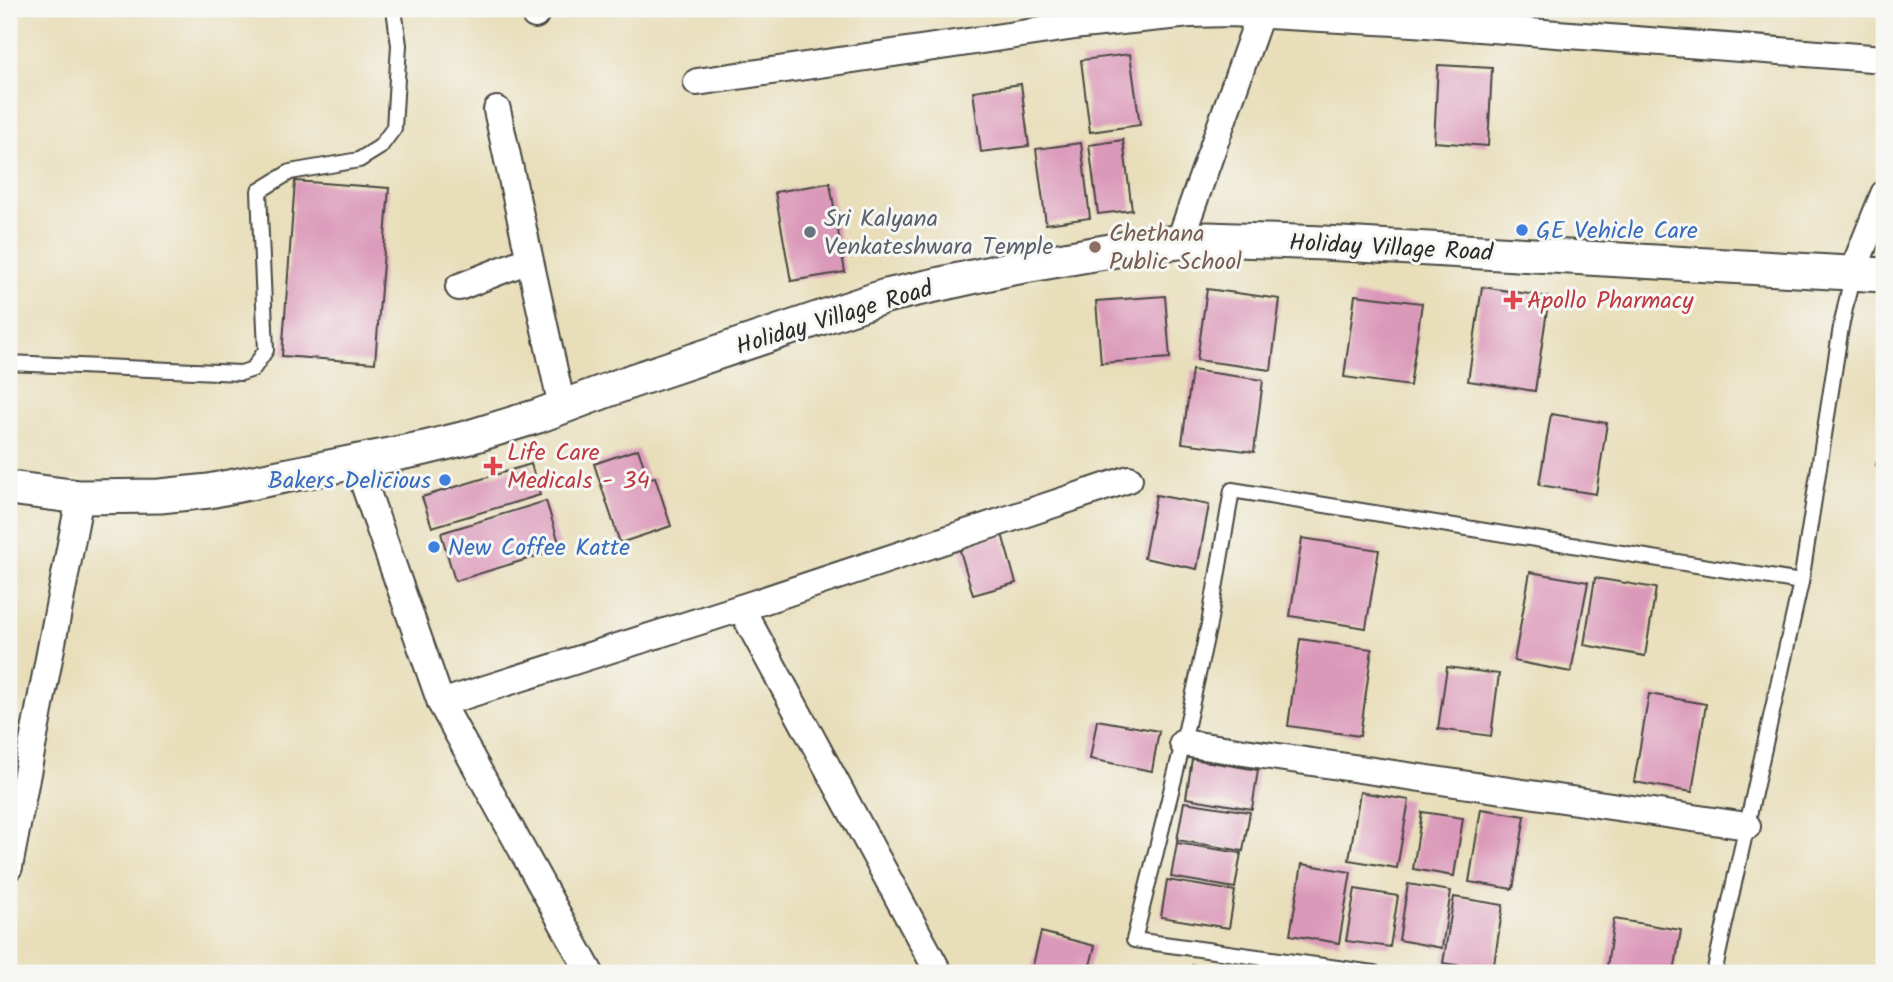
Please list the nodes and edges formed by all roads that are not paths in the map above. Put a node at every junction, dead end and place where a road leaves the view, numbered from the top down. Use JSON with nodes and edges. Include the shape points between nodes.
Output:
{"nodes":[{"id":1,"x":394,"y":9,"type":"edge"},
{"id":2,"x":1261,"y":11,"type":"edge"},
{"id":3,"x":1085,"y":17,"type":"edge"},
{"id":4,"x":1884,"y":59,"type":"edge"},
{"id":5,"x":697,"y":82,"type":"dead end"},
{"id":6,"x":497,"y":110,"type":"dead end"},
{"id":7,"x":1884,"y":194,"type":"edge"},
{"id":8,"x":1179,"y":243,"type":"junction"},
{"id":9,"x":528,"y":260,"type":"junction"},
{"id":10,"x":1868,"y":273,"type":"edge"},
{"id":11,"x":459,"y":287,"type":"dead end"},
{"id":12,"x":9,"y":363,"type":"edge"},
{"id":13,"x":562,"y":407,"type":"junction"},
{"id":14,"x":356,"y":461,"type":"junction"},
{"id":15,"x":1129,"y":479,"type":"dead end"},
{"id":16,"x":9,"y":488,"type":"edge"},
{"id":17,"x":80,"y":497,"type":"junction"},
{"id":18,"x":1801,"y":582,"type":"junction"},
{"id":19,"x":741,"y":608,"type":"junction"},
{"id":20,"x":441,"y":703,"type":"junction"},
{"id":21,"x":1183,"y":743,"type":"junction"},
{"id":22,"x":1747,"y":826,"type":"junction"},
{"id":23,"x":9,"y":867,"type":"edge"},
{"id":24,"x":590,"y":973,"type":"edge"},
{"id":25,"x":939,"y":973,"type":"edge"},
{"id":26,"x":1374,"y":973,"type":"edge"},
{"id":27,"x":1714,"y":973,"type":"edge"}],
"edges":[{"from":1,"to":12,"type":"lane","via":[[399,45],[394,128],[380,147],[359,160],[290,172],[259,191],[266,350],[253,369],[219,373]]},
{"from":2,"to":3,"type":"street"},
{"from":2,"to":4,"type":"street"},
{"from":2,"to":8,"type":"street"},
{"from":3,"to":5,"type":"street"},
{"from":6,"to":9,"type":"street"},
{"from":7,"to":10,"type":"street"},
{"from":8,"to":10,"type":"street","name":"Holiday Village Road","via":[[1208,239],[1324,243]]},
{"from":8,"to":13,"type":"street","name":"Holiday Village Road","via":[[1013,268],[886,296]]},
{"from":9,"to":11,"type":"street"},
{"from":9,"to":13,"type":"street"},
{"from":10,"to":18,"type":"lane","via":[[1841,327]]},
{"from":13,"to":14,"type":"street","name":"Holiday Village Road","via":[[466,439]]},
{"from":14,"to":17,"type":"street","name":"Holiday Village Road","via":[[209,491]]},
{"from":14,"to":20,"type":"street"},
{"from":15,"to":19,"type":"street"},
{"from":16,"to":17,"type":"street","name":"Holiday Village Road"},
{"from":17,"to":23,"type":"street"},
{"from":18,"to":21,"type":"lane","via":[[1232,490]]},
{"from":18,"to":22,"type":"lane"},
{"from":19,"to":20,"type":"street"},
{"from":19,"to":25,"type":"street"},
{"from":20,"to":24,"type":"street"},
{"from":21,"to":22,"type":"street"},
{"from":21,"to":26,"type":"lane","via":[[1134,940]]},
{"from":22,"to":27,"type":"lane"}]}
